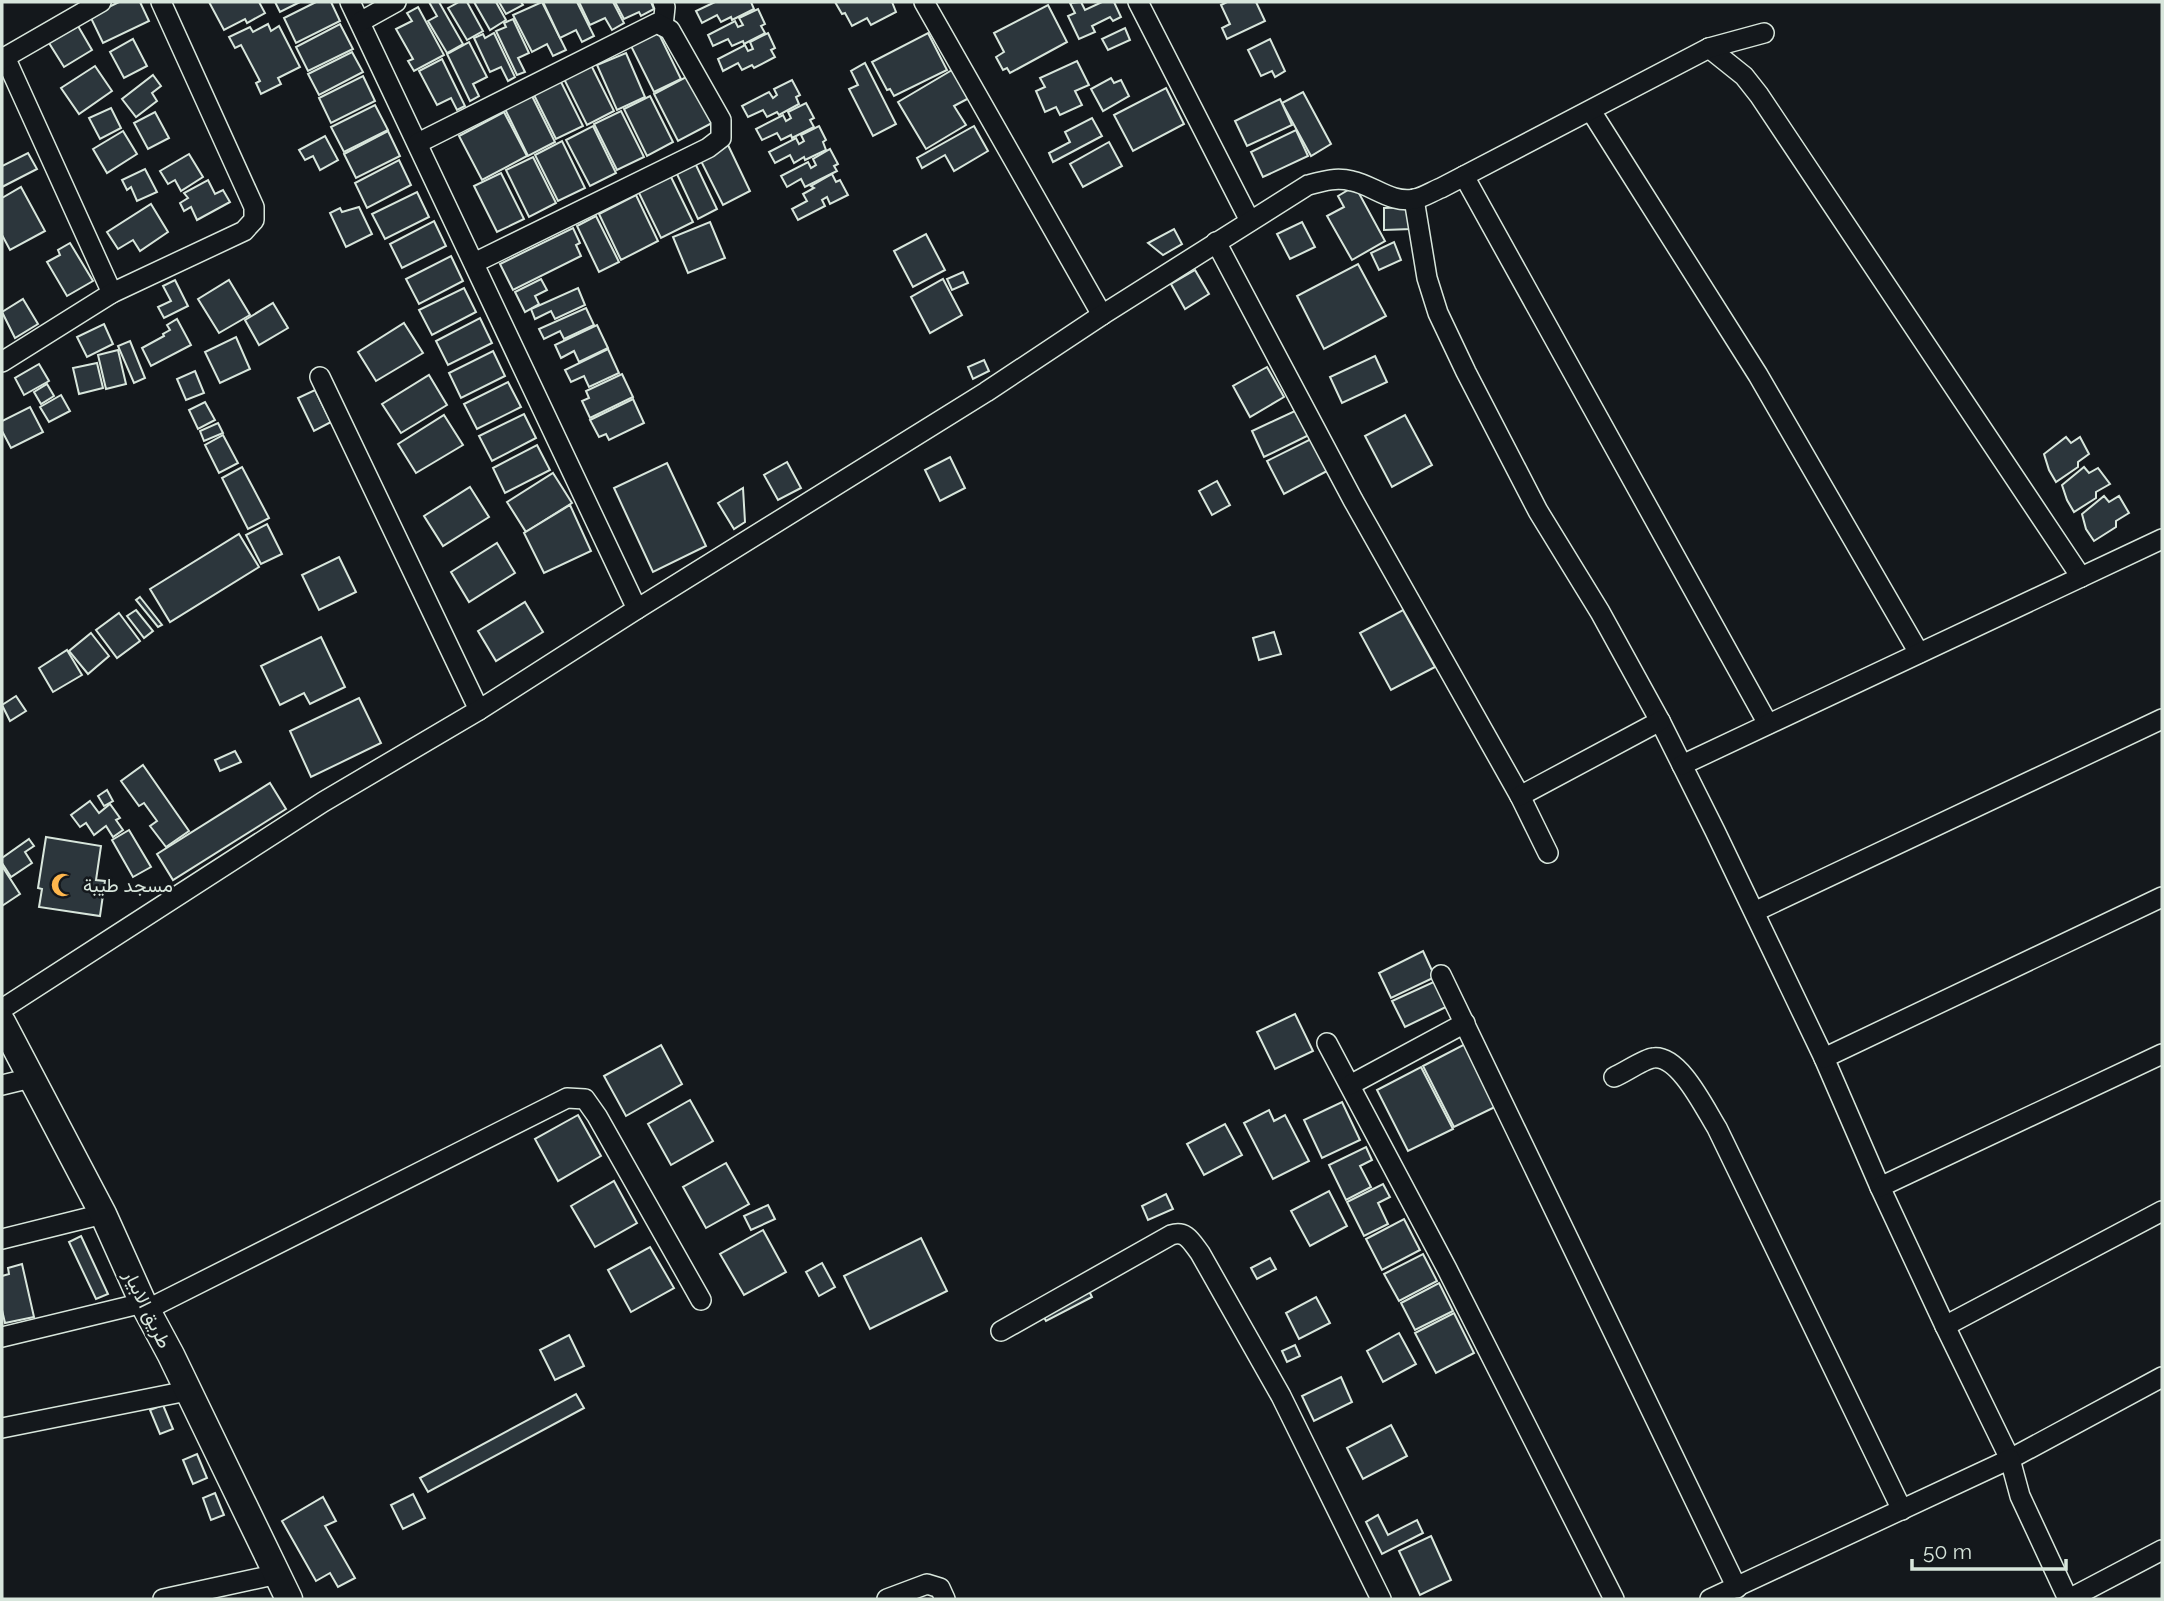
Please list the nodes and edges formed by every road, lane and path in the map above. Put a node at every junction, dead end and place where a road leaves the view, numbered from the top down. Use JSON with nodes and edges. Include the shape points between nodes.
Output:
{"nodes":[{"id":1,"x":101,"y":2,"type":"edge"},
{"id":2,"x":161,"y":2,"type":"edge"},
{"id":3,"x":350,"y":2,"type":"edge"},
{"id":4,"x":396,"y":2,"type":"edge"},
{"id":5,"x":663,"y":2,"type":"edge"},
{"id":6,"x":924,"y":2,"type":"edge"},
{"id":7,"x":1138,"y":2,"type":"edge"},
{"id":8,"x":360,"y":22,"type":"junction"},
{"id":9,"x":663,"y":26,"type":"junction"},
{"id":10,"x":1764,"y":33,"type":"dead end"},
{"id":11,"x":1709,"y":48,"type":"junction"},
{"id":12,"x":3,"y":58,"type":"edge"},
{"id":13,"x":1591,"y":111,"type":"junction"},
{"id":14,"x":418,"y":143,"type":"junction"},
{"id":15,"x":1464,"y":176,"type":"junction"},
{"id":16,"x":1414,"y":199,"type":"junction"},
{"id":17,"x":1250,"y":221,"type":"junction"},
{"id":18,"x":1216,"y":242,"type":"junction"},
{"id":19,"x":474,"y":263,"type":"junction"},
{"id":20,"x":112,"y":293,"type":"junction"},
{"id":21,"x":1102,"y":315,"type":"junction"},
{"id":22,"x":2,"y":362,"type":"edge"},
{"id":23,"x":320,"y":377,"type":"dead end"},
{"id":24,"x":2162,"y":539,"type":"edge"},
{"id":25,"x":2081,"y":577,"type":"junction"},
{"id":26,"x":637,"y":609,"type":"junction"},
{"id":27,"x":1919,"y":653,"type":"junction"},
{"id":28,"x":479,"y":710,"type":"junction"},
{"id":29,"x":2162,"y":719,"type":"edge"},
{"id":30,"x":1660,"y":721,"type":"junction"},
{"id":31,"x":1768,"y":724,"type":"junction"},
{"id":32,"x":1682,"y":765,"type":"junction"},
{"id":33,"x":1520,"y":796,"type":"junction"},
{"id":34,"x":1548,"y":853,"type":"dead end"},
{"id":35,"x":2162,"y":897,"type":"edge"},
{"id":36,"x":1756,"y":911,"type":"junction"},
{"id":37,"x":1441,"y":975,"type":"dead end"},
{"id":38,"x":2,"y":1009,"type":"edge"},
{"id":39,"x":2,"y":1022,"type":"edge"},
{"id":40,"x":1465,"y":1023,"type":"junction"},
{"id":41,"x":1327,"y":1043,"type":"dead end"},
{"id":42,"x":2162,"y":1054,"type":"edge"},
{"id":43,"x":1824,"y":1058,"type":"junction"},
{"id":44,"x":1614,"y":1077,"type":"dead end"},
{"id":45,"x":31,"y":1078,"type":"junction"},
{"id":46,"x":2,"y":1085,"type":"edge"},
{"id":47,"x":1350,"y":1085,"type":"junction"},
{"id":48,"x":1880,"y":1187,"type":"junction"},
{"id":49,"x":2162,"y":1211,"type":"edge"},
{"id":50,"x":103,"y":1214,"type":"junction"},
{"id":51,"x":2,"y":1239,"type":"edge"},
{"id":52,"x":701,"y":1300,"type":"dead end"},
{"id":53,"x":146,"y":1306,"type":"junction"},
{"id":54,"x":1945,"y":1326,"type":"junction"},
{"id":55,"x":1001,"y":1331,"type":"dead end"},
{"id":56,"x":2,"y":1337,"type":"edge"},
{"id":57,"x":2162,"y":1377,"type":"edge"},
{"id":58,"x":187,"y":1391,"type":"junction"},
{"id":59,"x":2,"y":1428,"type":"edge"},
{"id":60,"x":2010,"y":1459,"type":"junction"},
{"id":61,"x":1902,"y":1510,"type":"junction"},
{"id":62,"x":2162,"y":1550,"type":"edge"},
{"id":63,"x":278,"y":1574,"type":"junction"},
{"id":64,"x":1737,"y":1588,"type":"junction"},
{"id":65,"x":163,"y":1599,"type":"edge"},
{"id":66,"x":289,"y":1599,"type":"edge"},
{"id":67,"x":887,"y":1599,"type":"edge"},
{"id":68,"x":945,"y":1599,"type":"edge"},
{"id":69,"x":1381,"y":1599,"type":"edge"},
{"id":70,"x":1614,"y":1599,"type":"edge"},
{"id":71,"x":1710,"y":1599,"type":"edge"},
{"id":72,"x":2068,"y":1599,"type":"edge"}],
"edges":[{"from":1,"to":12,"type":"street"},
{"from":2,"to":20,"type":"street","via":[[243,177],[254,220],[244,231]]},
{"from":3,"to":8,"type":"street"},
{"from":4,"to":8,"type":"street"},
{"from":5,"to":9,"type":"street"},
{"from":6,"to":21,"type":"street"},
{"from":7,"to":17,"type":"street"},
{"from":8,"to":14,"type":"street"},
{"from":9,"to":14,"type":"street","via":[[657,23]]},
{"from":9,"to":19,"type":"street","via":[[670,30],[721,120],[721,138]]},
{"from":10,"to":11,"type":"street"},
{"from":11,"to":13,"type":"street"},
{"from":11,"to":25,"type":"street","via":[[1744,76],[1759,95]]},
{"from":12,"to":20,"type":"street"},
{"from":13,"to":15,"type":"street"},
{"from":13,"to":27,"type":"street","via":[[1758,375]]},
{"from":14,"to":19,"type":"street"},
{"from":15,"to":16,"type":"street"},
{"from":15,"to":31,"type":"street"},
{"from":16,"to":17,"type":"street","via":[[1395,198],[1334,178],[1308,185]]},
{"from":16,"to":30,"type":"street","via":[[1427,278],[1438,313],[1538,511]]},
{"from":17,"to":18,"type":"street"},
{"from":18,"to":21,"type":"street"},
{"from":18,"to":33,"type":"street","via":[[1353,500]]},
{"from":19,"to":26,"type":"street"},
{"from":20,"to":22,"type":"street"},
{"from":21,"to":26,"type":"street"},
{"from":23,"to":28,"type":"street"},
{"from":24,"to":25,"type":"street"},
{"from":25,"to":27,"type":"street"},
{"from":26,"to":28,"type":"street"},
{"from":27,"to":31,"type":"street"},
{"from":28,"to":38,"type":"street","via":[[323,802]]},
{"from":29,"to":36,"type":"street"},
{"from":30,"to":32,"type":"street"},
{"from":30,"to":33,"type":"street"},
{"from":31,"to":32,"type":"street"},
{"from":32,"to":36,"type":"street"},
{"from":33,"to":34,"type":"street"},
{"from":35,"to":43,"type":"street"},
{"from":36,"to":43,"type":"street"},
{"from":37,"to":40,"type":"street"},
{"from":39,"to":45,"type":"main road","name":"طريق الابيار"},
{"from":40,"to":47,"type":"street"},
{"from":40,"to":64,"type":"street"},
{"from":41,"to":47,"type":"street"},
{"from":42,"to":48,"type":"street"},
{"from":43,"to":48,"type":"street"},
{"from":44,"to":61,"type":"street","via":[[1653,1058],[1670,1061],[1685,1077],[1717,1128]]},
{"from":45,"to":46,"type":"street"},
{"from":45,"to":50,"type":"main road","name":"طريق الابيار"},
{"from":47,"to":70,"type":"street"},
{"from":48,"to":54,"type":"street"},
{"from":49,"to":54,"type":"street"},
{"from":50,"to":51,"type":"street"},
{"from":50,"to":53,"type":"main road","name":"طريق الابيار"},
{"from":52,"to":53,"type":"street","via":[[597,1116],[584,1099],[566,1098]]},
{"from":53,"to":56,"type":"street"},
{"from":53,"to":58,"type":"main road","name":"طريق الابيار"},
{"from":54,"to":60,"type":"street"},
{"from":55,"to":69,"type":"street","via":[[1171,1235],[1188,1236],[1280,1396]]},
{"from":57,"to":60,"type":"street"},
{"from":58,"to":59,"type":"street"},
{"from":58,"to":63,"type":"main road","name":"طريق الابيار"},
{"from":60,"to":61,"type":"street"},
{"from":60,"to":72,"type":"street","via":[[2020,1496]]},
{"from":61,"to":64,"type":"street"},
{"from":62,"to":72,"type":"street"},
{"from":63,"to":65,"type":"street"},
{"from":63,"to":66,"type":"main road","name":"طريق الابيار"},
{"from":64,"to":71,"type":"street"},
{"from":67,"to":68,"type":"street","via":[[928,1584],[940,1588]]}]}
